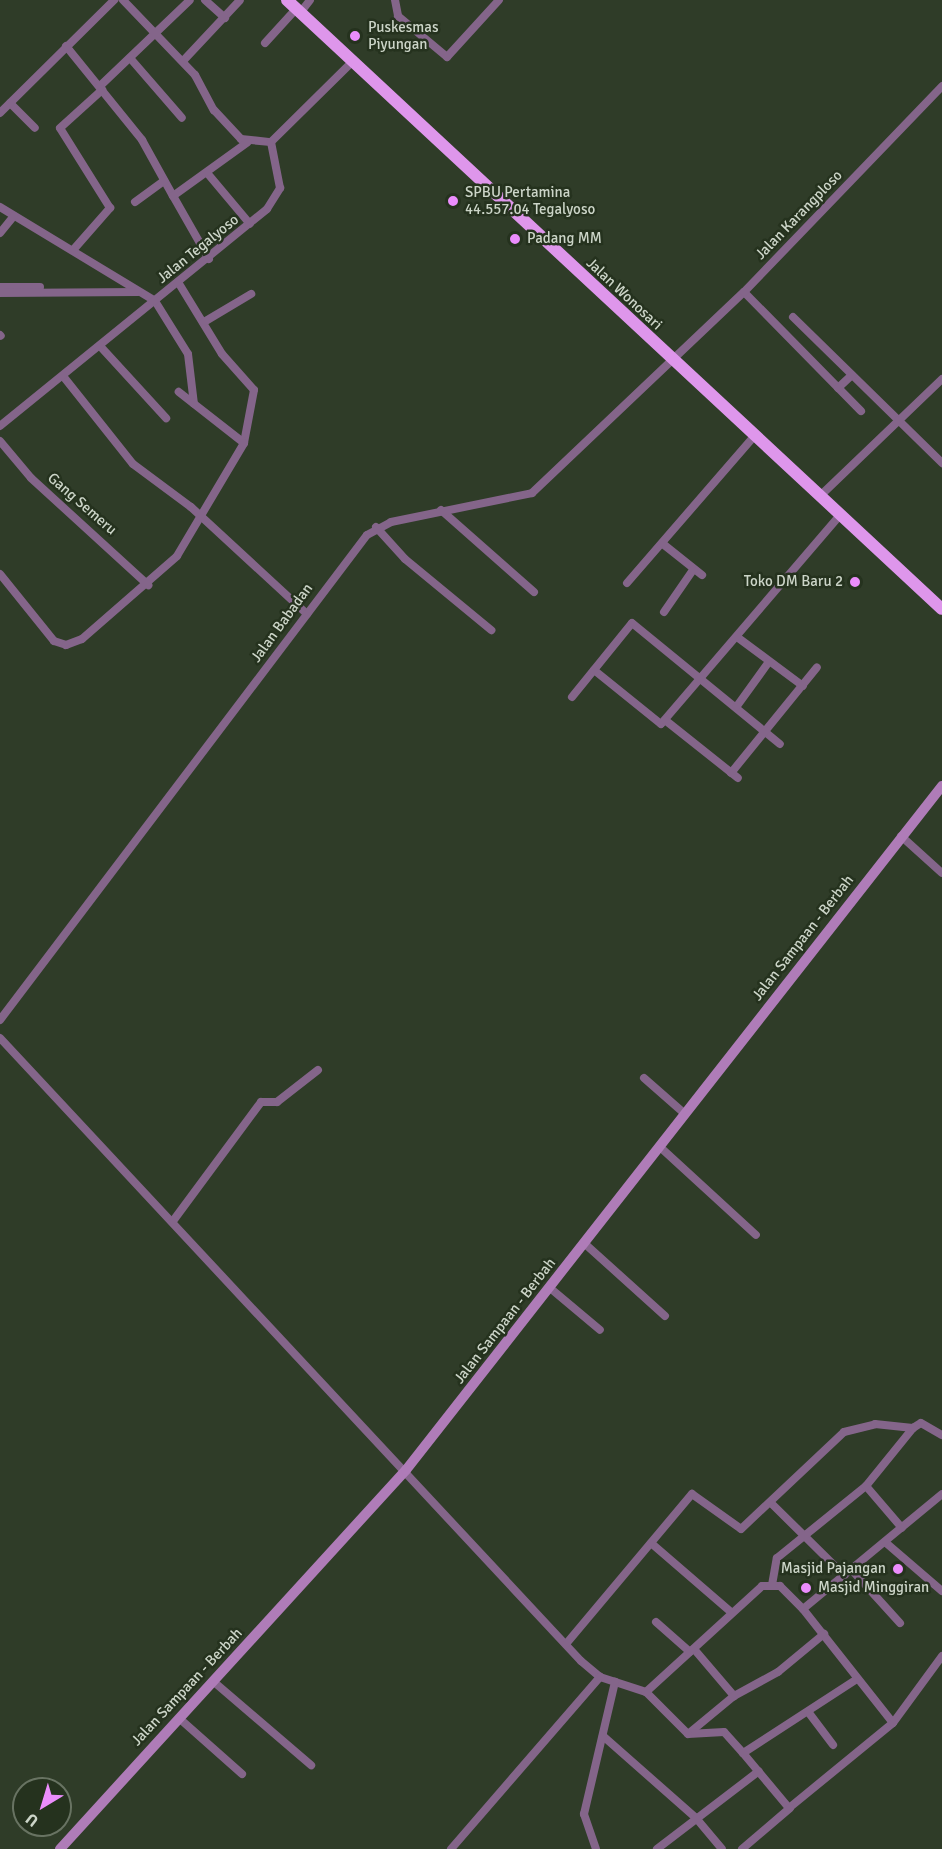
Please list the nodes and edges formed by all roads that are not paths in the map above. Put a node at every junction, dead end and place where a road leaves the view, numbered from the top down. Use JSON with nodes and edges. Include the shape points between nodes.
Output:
{"nodes":[{"id":1,"x":114,"y":0,"type":"edge"},
{"id":2,"x":123,"y":0,"type":"edge"},
{"id":3,"x":190,"y":0,"type":"edge"},
{"id":4,"x":205,"y":0,"type":"edge"},
{"id":5,"x":240,"y":0,"type":"edge"},
{"id":6,"x":286,"y":0,"type":"edge"},
{"id":7,"x":310,"y":0,"type":"edge"},
{"id":8,"x":499,"y":0,"type":"edge"},
{"id":9,"x":399,"y":2,"type":"edge"},
{"id":10,"x":298,"y":11,"type":"junction"},
{"id":11,"x":225,"y":18,"type":"junction"},
{"id":12,"x":157,"y":34,"type":"junction"},
{"id":13,"x":265,"y":43,"type":"dead end"},
{"id":14,"x":66,"y":46,"type":"junction"},
{"id":15,"x":130,"y":58,"type":"junction"},
{"id":16,"x":183,"y":61,"type":"junction"},
{"id":17,"x":352,"y":62,"type":"junction"},
{"id":18,"x":942,"y":86,"type":"edge"},
{"id":19,"x":101,"y":88,"type":"junction"},
{"id":20,"x":10,"y":104,"type":"junction"},
{"id":21,"x":0,"y":113,"type":"edge"},
{"id":22,"x":182,"y":118,"type":"dead end"},
{"id":23,"x":35,"y":128,"type":"dead end"},
{"id":24,"x":248,"y":142,"type":"junction"},
{"id":25,"x":271,"y":142,"type":"junction"},
{"id":26,"x":208,"y":174,"type":"junction"},
{"id":27,"x":164,"y":181,"type":"junction"},
{"id":28,"x":173,"y":196,"type":"junction"},
{"id":29,"x":135,"y":202,"type":"dead end"},
{"id":30,"x":0,"y":207,"type":"edge"},
{"id":31,"x":14,"y":216,"type":"junction"},
{"id":32,"x":250,"y":224,"type":"junction"},
{"id":33,"x":0,"y":233,"type":"edge"},
{"id":34,"x":74,"y":249,"type":"junction"},
{"id":35,"x":209,"y":259,"type":"junction"},
{"id":36,"x":178,"y":282,"type":"junction"},
{"id":37,"x":0,"y":287,"type":"edge"},
{"id":38,"x":135,"y":289,"type":"junction"},
{"id":39,"x":744,"y":292,"type":"junction"},
{"id":40,"x":0,"y":293,"type":"edge"},
{"id":41,"x":251,"y":294,"type":"dead end"},
{"id":42,"x":155,"y":301,"type":"junction"},
{"id":43,"x":793,"y":317,"type":"dead end"},
{"id":44,"x":204,"y":322,"type":"junction"},
{"id":45,"x":100,"y":346,"type":"junction"},
{"id":46,"x":672,"y":359,"type":"junction"},
{"id":47,"x":852,"y":375,"type":"junction"},
{"id":48,"x":63,"y":376,"type":"junction"},
{"id":49,"x":942,"y":378,"type":"edge"},
{"id":50,"x":837,"y":387,"type":"junction"},
{"id":51,"x":178,"y":392,"type":"dead end"},
{"id":52,"x":828,"y":394,"type":"dead end"},
{"id":53,"x":194,"y":404,"type":"junction"},
{"id":54,"x":861,"y":411,"type":"dead end"},
{"id":55,"x":166,"y":418,"type":"dead end"},
{"id":56,"x":900,"y":422,"type":"junction"},
{"id":57,"x":1,"y":423,"type":"edge"},
{"id":58,"x":754,"y":435,"type":"junction"},
{"id":59,"x":0,"y":441,"type":"edge"},
{"id":60,"x":244,"y":443,"type":"junction"},
{"id":61,"x":942,"y":463,"type":"edge"},
{"id":62,"x":820,"y":496,"type":"junction"},
{"id":63,"x":441,"y":510,"type":"junction"},
{"id":64,"x":840,"y":515,"type":"junction"},
{"id":65,"x":203,"y":518,"type":"junction"},
{"id":66,"x":376,"y":527,"type":"junction"},
{"id":67,"x":663,"y":544,"type":"junction"},
{"id":68,"x":693,"y":570,"type":"junction"},
{"id":69,"x":0,"y":574,"type":"edge"},
{"id":70,"x":702,"y":575,"type":"dead end"},
{"id":71,"x":627,"y":583,"type":"dead end"},
{"id":72,"x":148,"y":585,"type":"junction"},
{"id":73,"x":534,"y":592,"type":"dead end"},
{"id":74,"x":942,"y":609,"type":"edge"},
{"id":75,"x":664,"y":612,"type":"dead end"},
{"id":76,"x":307,"y":614,"type":"junction"},
{"id":77,"x":491,"y":630,"type":"dead end"},
{"id":78,"x":737,"y":637,"type":"junction"},
{"id":79,"x":768,"y":663,"type":"junction"},
{"id":80,"x":817,"y":667,"type":"dead end"},
{"id":81,"x":594,"y":670,"type":"junction"},
{"id":82,"x":702,"y":678,"type":"junction"},
{"id":83,"x":803,"y":686,"type":"junction"},
{"id":84,"x":572,"y":697,"type":"dead end"},
{"id":85,"x":737,"y":705,"type":"junction"},
{"id":86,"x":665,"y":720,"type":"junction"},
{"id":87,"x":764,"y":730,"type":"junction"},
{"id":88,"x":780,"y":744,"type":"dead end"},
{"id":89,"x":731,"y":772,"type":"junction"},
{"id":90,"x":738,"y":778,"type":"dead end"},
{"id":91,"x":942,"y":786,"type":"edge"},
{"id":92,"x":901,"y":836,"type":"junction"},
{"id":93,"x":942,"y":873,"type":"edge"},
{"id":94,"x":0,"y":1020,"type":"edge"},
{"id":95,"x":0,"y":1038,"type":"edge"},
{"id":96,"x":318,"y":1070,"type":"dead end"},
{"id":97,"x":644,"y":1078,"type":"dead end"},
{"id":98,"x":684,"y":1113,"type":"junction"},
{"id":99,"x":660,"y":1147,"type":"junction"},
{"id":100,"x":173,"y":1221,"type":"junction"},
{"id":101,"x":756,"y":1234,"type":"dead end"},
{"id":102,"x":584,"y":1244,"type":"junction"},
{"id":103,"x":550,"y":1288,"type":"junction"},
{"id":104,"x":665,"y":1316,"type":"dead end"},
{"id":105,"x":600,"y":1330,"type":"dead end"},
{"id":106,"x":913,"y":1428,"type":"junction"},
{"id":107,"x":942,"y":1435,"type":"edge"},
{"id":108,"x":406,"y":1470,"type":"junction"},
{"id":109,"x":866,"y":1486,"type":"junction"},
{"id":110,"x":942,"y":1494,"type":"edge"},
{"id":111,"x":771,"y":1503,"type":"junction"},
{"id":112,"x":902,"y":1528,"type":"junction"},
{"id":113,"x":802,"y":1536,"type":"junction"},
{"id":114,"x":885,"y":1542,"type":"junction"},
{"id":115,"x":651,"y":1543,"type":"junction"},
{"id":116,"x":851,"y":1569,"type":"junction"},
{"id":117,"x":844,"y":1575,"type":"junction"},
{"id":118,"x":772,"y":1585,"type":"junction"},
{"id":119,"x":942,"y":1590,"type":"edge"},
{"id":120,"x":803,"y":1609,"type":"junction"},
{"id":121,"x":731,"y":1612,"type":"junction"},
{"id":122,"x":656,"y":1622,"type":"dead end"},
{"id":123,"x":900,"y":1623,"type":"dead end"},
{"id":124,"x":824,"y":1634,"type":"junction"},
{"id":125,"x":566,"y":1644,"type":"junction"},
{"id":126,"x":692,"y":1650,"type":"junction"},
{"id":127,"x":942,"y":1656,"type":"edge"},
{"id":128,"x":600,"y":1677,"type":"junction"},
{"id":129,"x":857,"y":1678,"type":"junction"},
{"id":130,"x":214,"y":1682,"type":"junction"},
{"id":131,"x":615,"y":1682,"type":"junction"},
{"id":132,"x":646,"y":1692,"type":"junction"},
{"id":133,"x":734,"y":1695,"type":"junction"},
{"id":134,"x":809,"y":1713,"type":"junction"},
{"id":135,"x":180,"y":1719,"type":"junction"},
{"id":136,"x":893,"y":1723,"type":"junction"},
{"id":137,"x":688,"y":1734,"type":"junction"},
{"id":138,"x":603,"y":1736,"type":"junction"},
{"id":139,"x":833,"y":1745,"type":"dead end"},
{"id":140,"x":743,"y":1753,"type":"junction"},
{"id":141,"x":311,"y":1765,"type":"dead end"},
{"id":142,"x":759,"y":1771,"type":"junction"},
{"id":143,"x":242,"y":1774,"type":"dead end"},
{"id":144,"x":790,"y":1808,"type":"junction"},
{"id":145,"x":696,"y":1818,"type":"junction"},
{"id":146,"x":60,"y":1849,"type":"edge"},
{"id":147,"x":451,"y":1849,"type":"edge"},
{"id":148,"x":596,"y":1849,"type":"edge"},
{"id":149,"x":657,"y":1849,"type":"edge"},
{"id":150,"x":722,"y":1849,"type":"edge"},
{"id":151,"x":742,"y":1849,"type":"edge"}],
"edges":[{"from":1,"to":14,"type":"street"},
{"from":2,"to":12,"type":"street"},
{"from":3,"to":12,"type":"street"},
{"from":4,"to":11,"type":"street"},
{"from":5,"to":11,"type":"street"},
{"from":6,"to":10,"type":"highway","name":"Jalan Wonosari"},
{"from":7,"to":10,"type":"street"},
{"from":8,"to":9,"type":"street","via":[[447,57],[398,16]]},
{"from":10,"to":13,"type":"street"},
{"from":10,"to":17,"type":"highway","name":"Jalan Wonosari"},
{"from":11,"to":16,"type":"street"},
{"from":12,"to":15,"type":"street"},
{"from":12,"to":16,"type":"street"},
{"from":14,"to":19,"type":"street"},
{"from":14,"to":20,"type":"street"},
{"from":15,"to":19,"type":"street"},
{"from":15,"to":22,"type":"street"},
{"from":16,"to":24,"type":"street","via":[[206,88],[214,110]]},
{"from":17,"to":25,"type":"street"},
{"from":17,"to":46,"type":"highway","name":"Jalan Wonosari"},
{"from":18,"to":39,"type":"street","name":"Jalan Karangploso"},
{"from":19,"to":27,"type":"street","via":[[147,148]]},
{"from":19,"to":34,"type":"street","via":[[60,128],[110,208]]},
{"from":20,"to":21,"type":"street"},
{"from":20,"to":23,"type":"street"},
{"from":24,"to":25,"type":"street"},
{"from":24,"to":26,"type":"street","via":[[221,158]]},
{"from":25,"to":32,"type":"street","name":"Jalan Tegalyoso","via":[[280,188]]},
{"from":26,"to":28,"type":"street"},
{"from":26,"to":32,"type":"street"},
{"from":27,"to":28,"type":"street"},
{"from":27,"to":29,"type":"street"},
{"from":28,"to":35,"type":"street"},
{"from":30,"to":31,"type":"street"},
{"from":31,"to":33,"type":"street"},
{"from":31,"to":34,"type":"street"},
{"from":32,"to":35,"type":"street","name":"Jalan Tegalyoso"},
{"from":34,"to":38,"type":"street"},
{"from":35,"to":36,"type":"street","name":"Jalan Tegalyoso"},
{"from":36,"to":42,"type":"street","name":"Jalan Tegalyoso"},
{"from":36,"to":44,"type":"street"},
{"from":37,"to":38,"type":"street"},
{"from":38,"to":40,"type":"street"},
{"from":38,"to":42,"type":"street"},
{"from":39,"to":46,"type":"street","name":"Jalan Karangploso"},
{"from":39,"to":50,"type":"street"},
{"from":41,"to":44,"type":"street"},
{"from":42,"to":45,"type":"street","name":"Jalan Tegalyoso"},
{"from":42,"to":53,"type":"street","via":[[188,354]]},
{"from":43,"to":47,"type":"street"},
{"from":44,"to":60,"type":"street","via":[[254,390]]},
{"from":45,"to":48,"type":"street","name":"Jalan Tegalyoso"},
{"from":45,"to":55,"type":"street"},
{"from":46,"to":58,"type":"highway","name":"Jalan Wonosari"},
{"from":46,"to":63,"type":"street","via":[[531,493]]},
{"from":47,"to":50,"type":"street"},
{"from":47,"to":56,"type":"street"},
{"from":48,"to":57,"type":"street","name":"Jalan Tegalyoso"},
{"from":48,"to":65,"type":"street","via":[[133,464]]},
{"from":49,"to":56,"type":"street"},
{"from":50,"to":52,"type":"street"},
{"from":50,"to":54,"type":"street"},
{"from":51,"to":53,"type":"street"},
{"from":53,"to":60,"type":"street"},
{"from":56,"to":61,"type":"street"},
{"from":56,"to":62,"type":"street"},
{"from":58,"to":62,"type":"highway","name":"Jalan Wonosari"},
{"from":58,"to":67,"type":"street"},
{"from":59,"to":72,"type":"street","name":"Gang Semeru","via":[[31,478]]},
{"from":60,"to":65,"type":"street"},
{"from":62,"to":64,"type":"highway","name":"Jalan Wonosari"},
{"from":63,"to":66,"type":"street"},
{"from":63,"to":73,"type":"street"},
{"from":64,"to":74,"type":"highway","name":"Jalan Wonosari"},
{"from":64,"to":78,"type":"street"},
{"from":65,"to":72,"type":"street","via":[[177,556]]},
{"from":65,"to":76,"type":"street"},
{"from":66,"to":76,"type":"street","name":"Jalan Babadan"},
{"from":66,"to":77,"type":"street","via":[[405,559]]},
{"from":67,"to":68,"type":"street"},
{"from":67,"to":71,"type":"street"},
{"from":68,"to":70,"type":"street"},
{"from":68,"to":75,"type":"street"},
{"from":69,"to":72,"type":"street","via":[[54,641],[66,645],[82,639]]},
{"from":76,"to":94,"type":"street","name":"Jalan Babadan"},
{"from":78,"to":79,"type":"street"},
{"from":78,"to":82,"type":"street"},
{"from":79,"to":83,"type":"street"},
{"from":79,"to":85,"type":"street"},
{"from":80,"to":83,"type":"street"},
{"from":81,"to":82,"type":"street","via":[[632,623]]},
{"from":81,"to":84,"type":"street"},
{"from":81,"to":86,"type":"street","via":[[661,724]]},
{"from":82,"to":85,"type":"street"},
{"from":82,"to":86,"type":"street"},
{"from":83,"to":87,"type":"street"},
{"from":85,"to":87,"type":"street"},
{"from":86,"to":89,"type":"street"},
{"from":87,"to":88,"type":"street"},
{"from":87,"to":89,"type":"street"},
{"from":89,"to":90,"type":"street"},
{"from":91,"to":92,"type":"main road","name":"Jalan Sampaan - Berbah"},
{"from":92,"to":93,"type":"street"},
{"from":92,"to":98,"type":"main road","name":"Jalan Sampaan - Berbah"},
{"from":95,"to":100,"type":"street"},
{"from":96,"to":100,"type":"street","via":[[277,1102],[261,1102]]},
{"from":97,"to":98,"type":"street"},
{"from":98,"to":99,"type":"main road","name":"Jalan Sampaan - Berbah"},
{"from":99,"to":101,"type":"street"},
{"from":99,"to":102,"type":"main road","name":"Jalan Sampaan - Berbah"},
{"from":100,"to":108,"type":"street"},
{"from":102,"to":103,"type":"main road","name":"Jalan Sampaan - Berbah"},
{"from":102,"to":104,"type":"street"},
{"from":103,"to":105,"type":"street"},
{"from":103,"to":108,"type":"main road","name":"Jalan Sampaan - Berbah"},
{"from":106,"to":107,"type":"street","via":[[921,1423]]},
{"from":106,"to":109,"type":"street"},
{"from":106,"to":111,"type":"street","via":[[875,1424],[844,1432]]},
{"from":108,"to":125,"type":"street"},
{"from":108,"to":130,"type":"main road","name":"Jalan Sampaan - Berbah"},
{"from":109,"to":112,"type":"street"},
{"from":109,"to":113,"type":"street"},
{"from":110,"to":112,"type":"street"},
{"from":111,"to":113,"type":"street"},
{"from":111,"to":115,"type":"street","via":[[741,1529],[692,1494]]},
{"from":112,"to":114,"type":"street"},
{"from":113,"to":117,"type":"street"},
{"from":113,"to":118,"type":"street","via":[[777,1558]]},
{"from":114,"to":116,"type":"street"},
{"from":114,"to":119,"type":"street"},
{"from":115,"to":121,"type":"street"},
{"from":115,"to":125,"type":"street"},
{"from":116,"to":117,"type":"street"},
{"from":116,"to":123,"type":"street"},
{"from":117,"to":120,"type":"street"},
{"from":118,"to":120,"type":"street"},
{"from":118,"to":121,"type":"street","via":[[762,1586]]},
{"from":120,"to":124,"type":"street"},
{"from":121,"to":126,"type":"street"},
{"from":122,"to":126,"type":"street"},
{"from":124,"to":129,"type":"street"},
{"from":124,"to":133,"type":"street","via":[[778,1672]]},
{"from":125,"to":128,"type":"street"},
{"from":126,"to":132,"type":"street"},
{"from":126,"to":133,"type":"street"},
{"from":127,"to":136,"type":"street"},
{"from":128,"to":131,"type":"street"},
{"from":128,"to":147,"type":"street"},
{"from":129,"to":134,"type":"street"},
{"from":129,"to":136,"type":"street"},
{"from":130,"to":135,"type":"main road","name":"Jalan Sampaan - Berbah"},
{"from":130,"to":141,"type":"street"},
{"from":131,"to":132,"type":"street"},
{"from":131,"to":138,"type":"street"},
{"from":132,"to":137,"type":"street"},
{"from":133,"to":137,"type":"street"},
{"from":134,"to":139,"type":"street"},
{"from":134,"to":140,"type":"street"},
{"from":135,"to":143,"type":"street"},
{"from":135,"to":146,"type":"main road","name":"Jalan Sampaan - Berbah"},
{"from":136,"to":144,"type":"street"},
{"from":137,"to":140,"type":"street","via":[[724,1732]]},
{"from":138,"to":145,"type":"street"},
{"from":138,"to":148,"type":"street","via":[[584,1814]]},
{"from":140,"to":142,"type":"street"},
{"from":142,"to":144,"type":"street"},
{"from":142,"to":145,"type":"street"},
{"from":144,"to":151,"type":"street"},
{"from":145,"to":149,"type":"street"},
{"from":145,"to":150,"type":"street"}]}
